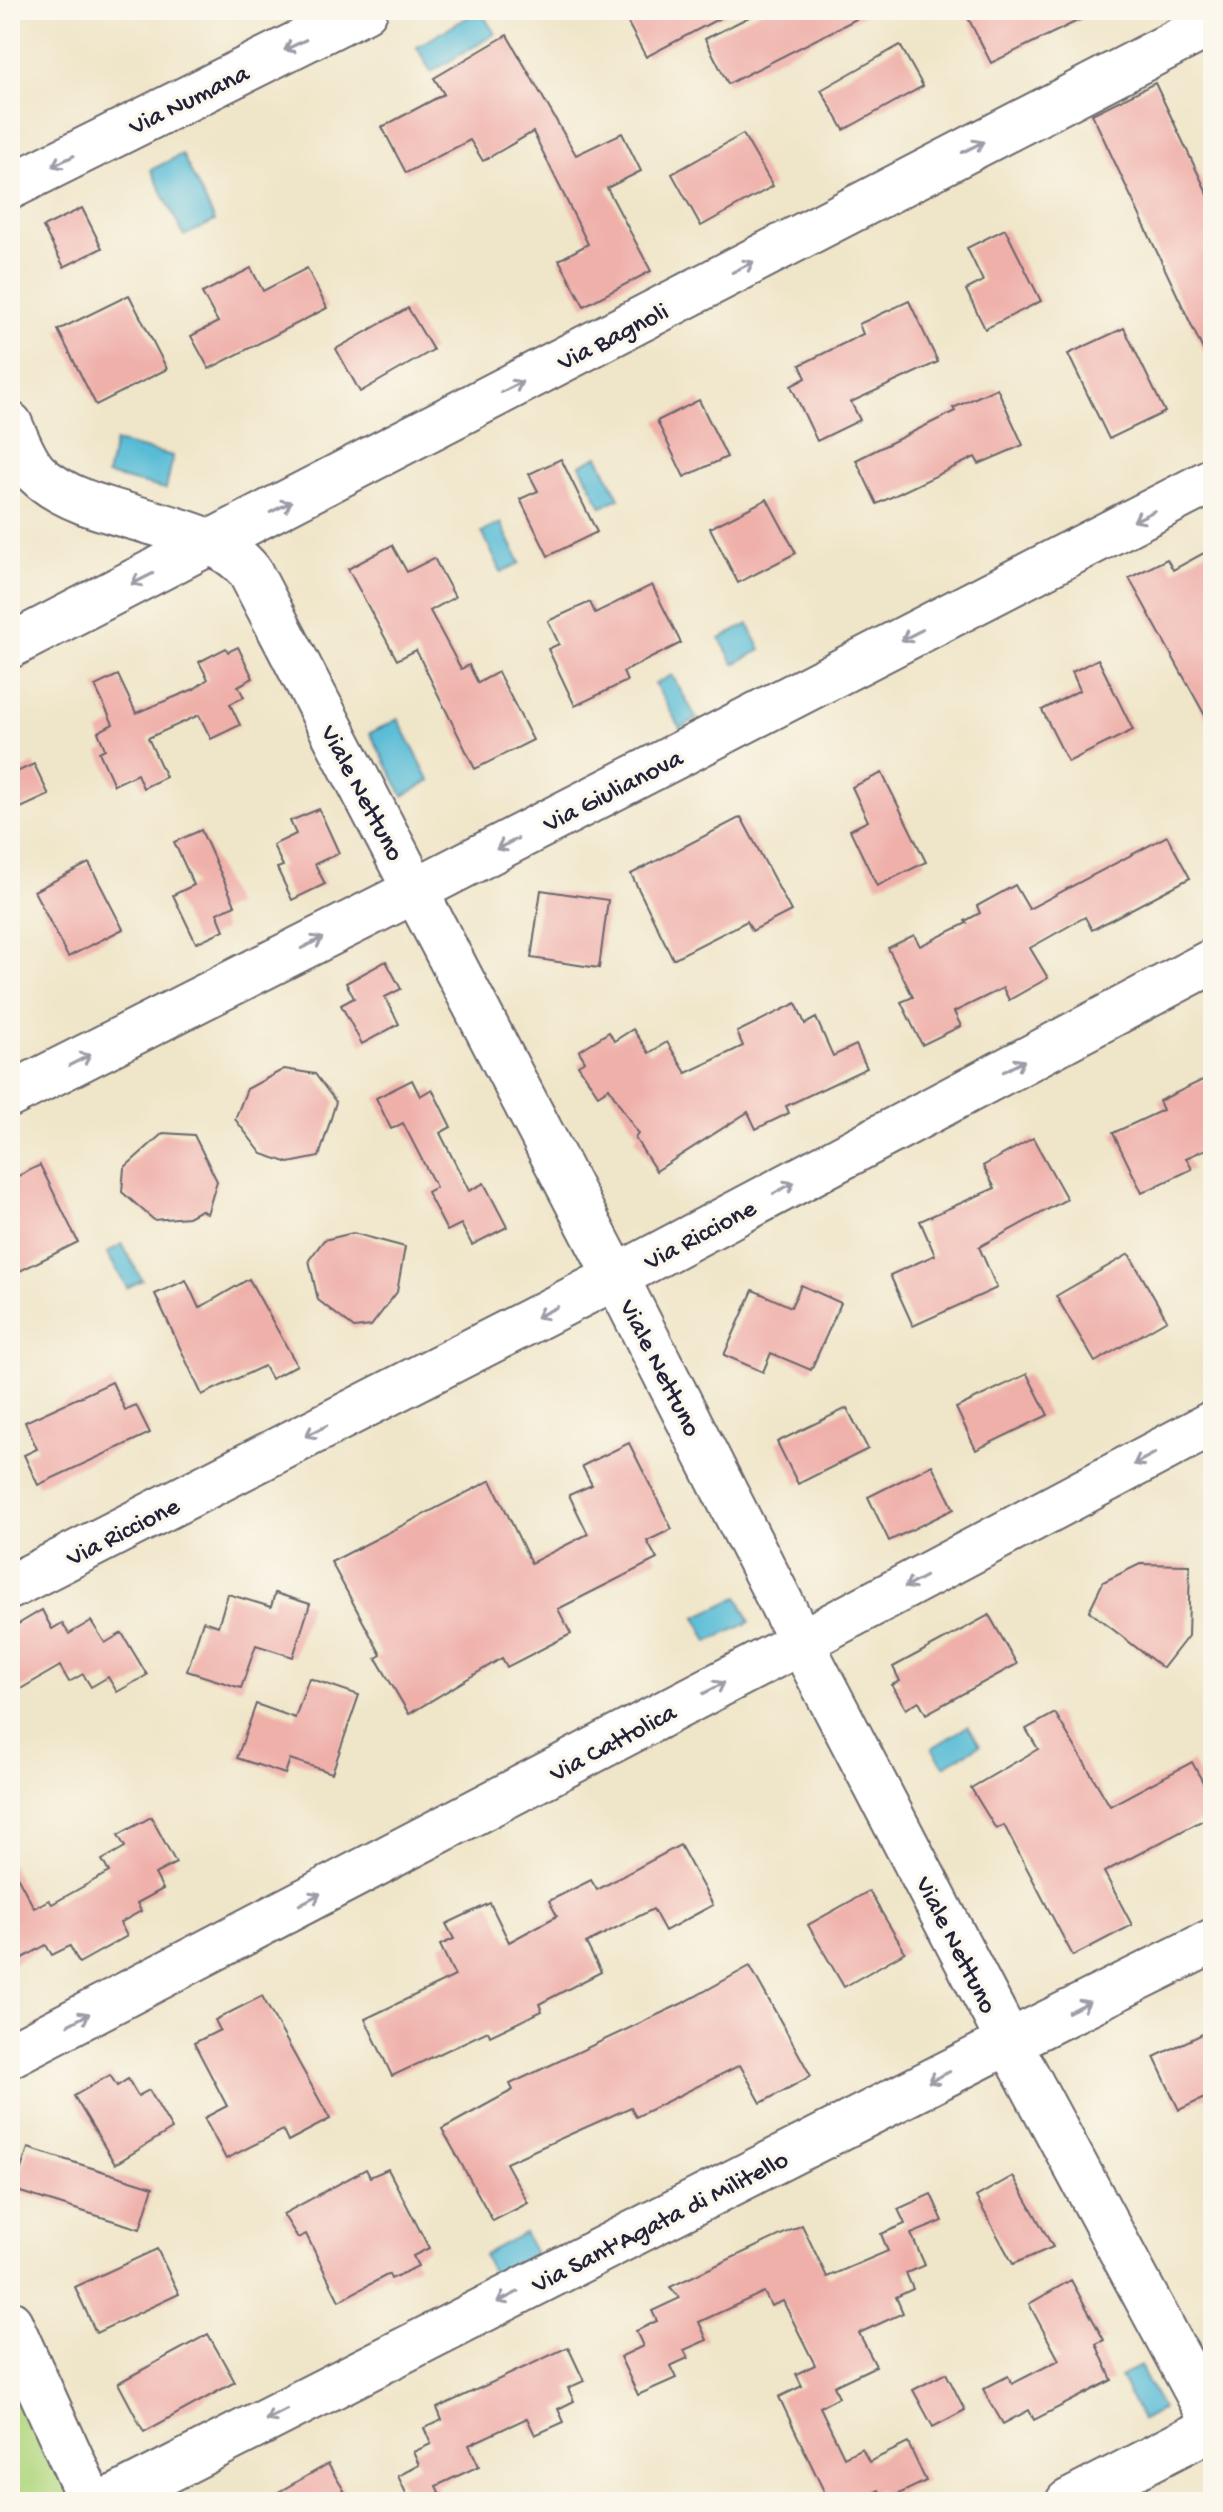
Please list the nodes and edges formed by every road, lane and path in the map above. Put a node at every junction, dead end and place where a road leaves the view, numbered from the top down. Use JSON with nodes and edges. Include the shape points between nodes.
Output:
{"nodes":[{"id":1,"x":365,"y":10,"type":"edge"},
{"id":2,"x":1209,"y":23,"type":"edge"},
{"id":3,"x":10,"y":187,"type":"edge"},
{"id":4,"x":10,"y":424,"type":"edge"},
{"id":5,"x":1213,"y":480,"type":"edge"},
{"id":6,"x":212,"y":543,"type":"junction"},
{"id":7,"x":10,"y":646,"type":"edge"},
{"id":8,"x":416,"y":890,"type":"junction"},
{"id":9,"x":1213,"y":961,"type":"edge"},
{"id":10,"x":10,"y":1095,"type":"edge"},
{"id":11,"x":616,"y":1277,"type":"junction"},
{"id":12,"x":1213,"y":1423,"type":"edge"},
{"id":13,"x":10,"y":1587,"type":"edge"},
{"id":14,"x":801,"y":1642,"type":"junction"},
{"id":15,"x":1213,"y":1941,"type":"edge"},
{"id":16,"x":1009,"y":2042,"type":"junction"},
{"id":17,"x":10,"y":2055,"type":"edge"},
{"id":18,"x":10,"y":2323,"type":"edge"},
{"id":19,"x":1213,"y":2424,"type":"edge"},
{"id":20,"x":91,"y":2502,"type":"edge"},
{"id":21,"x":106,"y":2502,"type":"edge"},
{"id":22,"x":1068,"y":2502,"type":"edge"}],
"edges":[{"from":1,"to":3,"type":"street","name":"Via Numana","one_way":true},
{"from":6,"to":2,"type":"street","name":"Via Bagnoli","one_way":true},
{"from":4,"to":6,"type":"street","name":"Viale Nettuno","via":[[35,472],[58,489]]},
{"from":5,"to":8,"type":"street","name":"Via Giulianova","one_way":true},
{"from":6,"to":7,"type":"street","name":"Via Bagnoli","one_way":true},
{"from":6,"to":8,"type":"street","name":"Viale Nettuno","via":[[250,572]]},
{"from":10,"to":8,"type":"street","name":"Via Giulianova","one_way":true},
{"from":8,"to":11,"type":"street","name":"Viale Nettuno"},
{"from":11,"to":9,"type":"street","name":"Via Riccione","one_way":true},
{"from":11,"to":13,"type":"street","name":"Via Riccione","one_way":true},
{"from":11,"to":14,"type":"street","name":"Viale Nettuno"},
{"from":12,"to":14,"type":"street","name":"Via Cattolica","one_way":true},
{"from":14,"to":16,"type":"street","name":"Viale Nettuno"},
{"from":17,"to":14,"type":"street","name":"Via Cattolica","one_way":true},
{"from":16,"to":15,"type":"street","name":"Via Sant'Agata di Militello","one_way":true},
{"from":16,"to":19,"type":"street","name":"Viale Nettuno"},
{"from":16,"to":21,"type":"street","name":"Via Sant'Agata di Militello","one_way":true},
{"from":18,"to":20,"type":"street"},
{"from":19,"to":22,"type":"street"}]}
